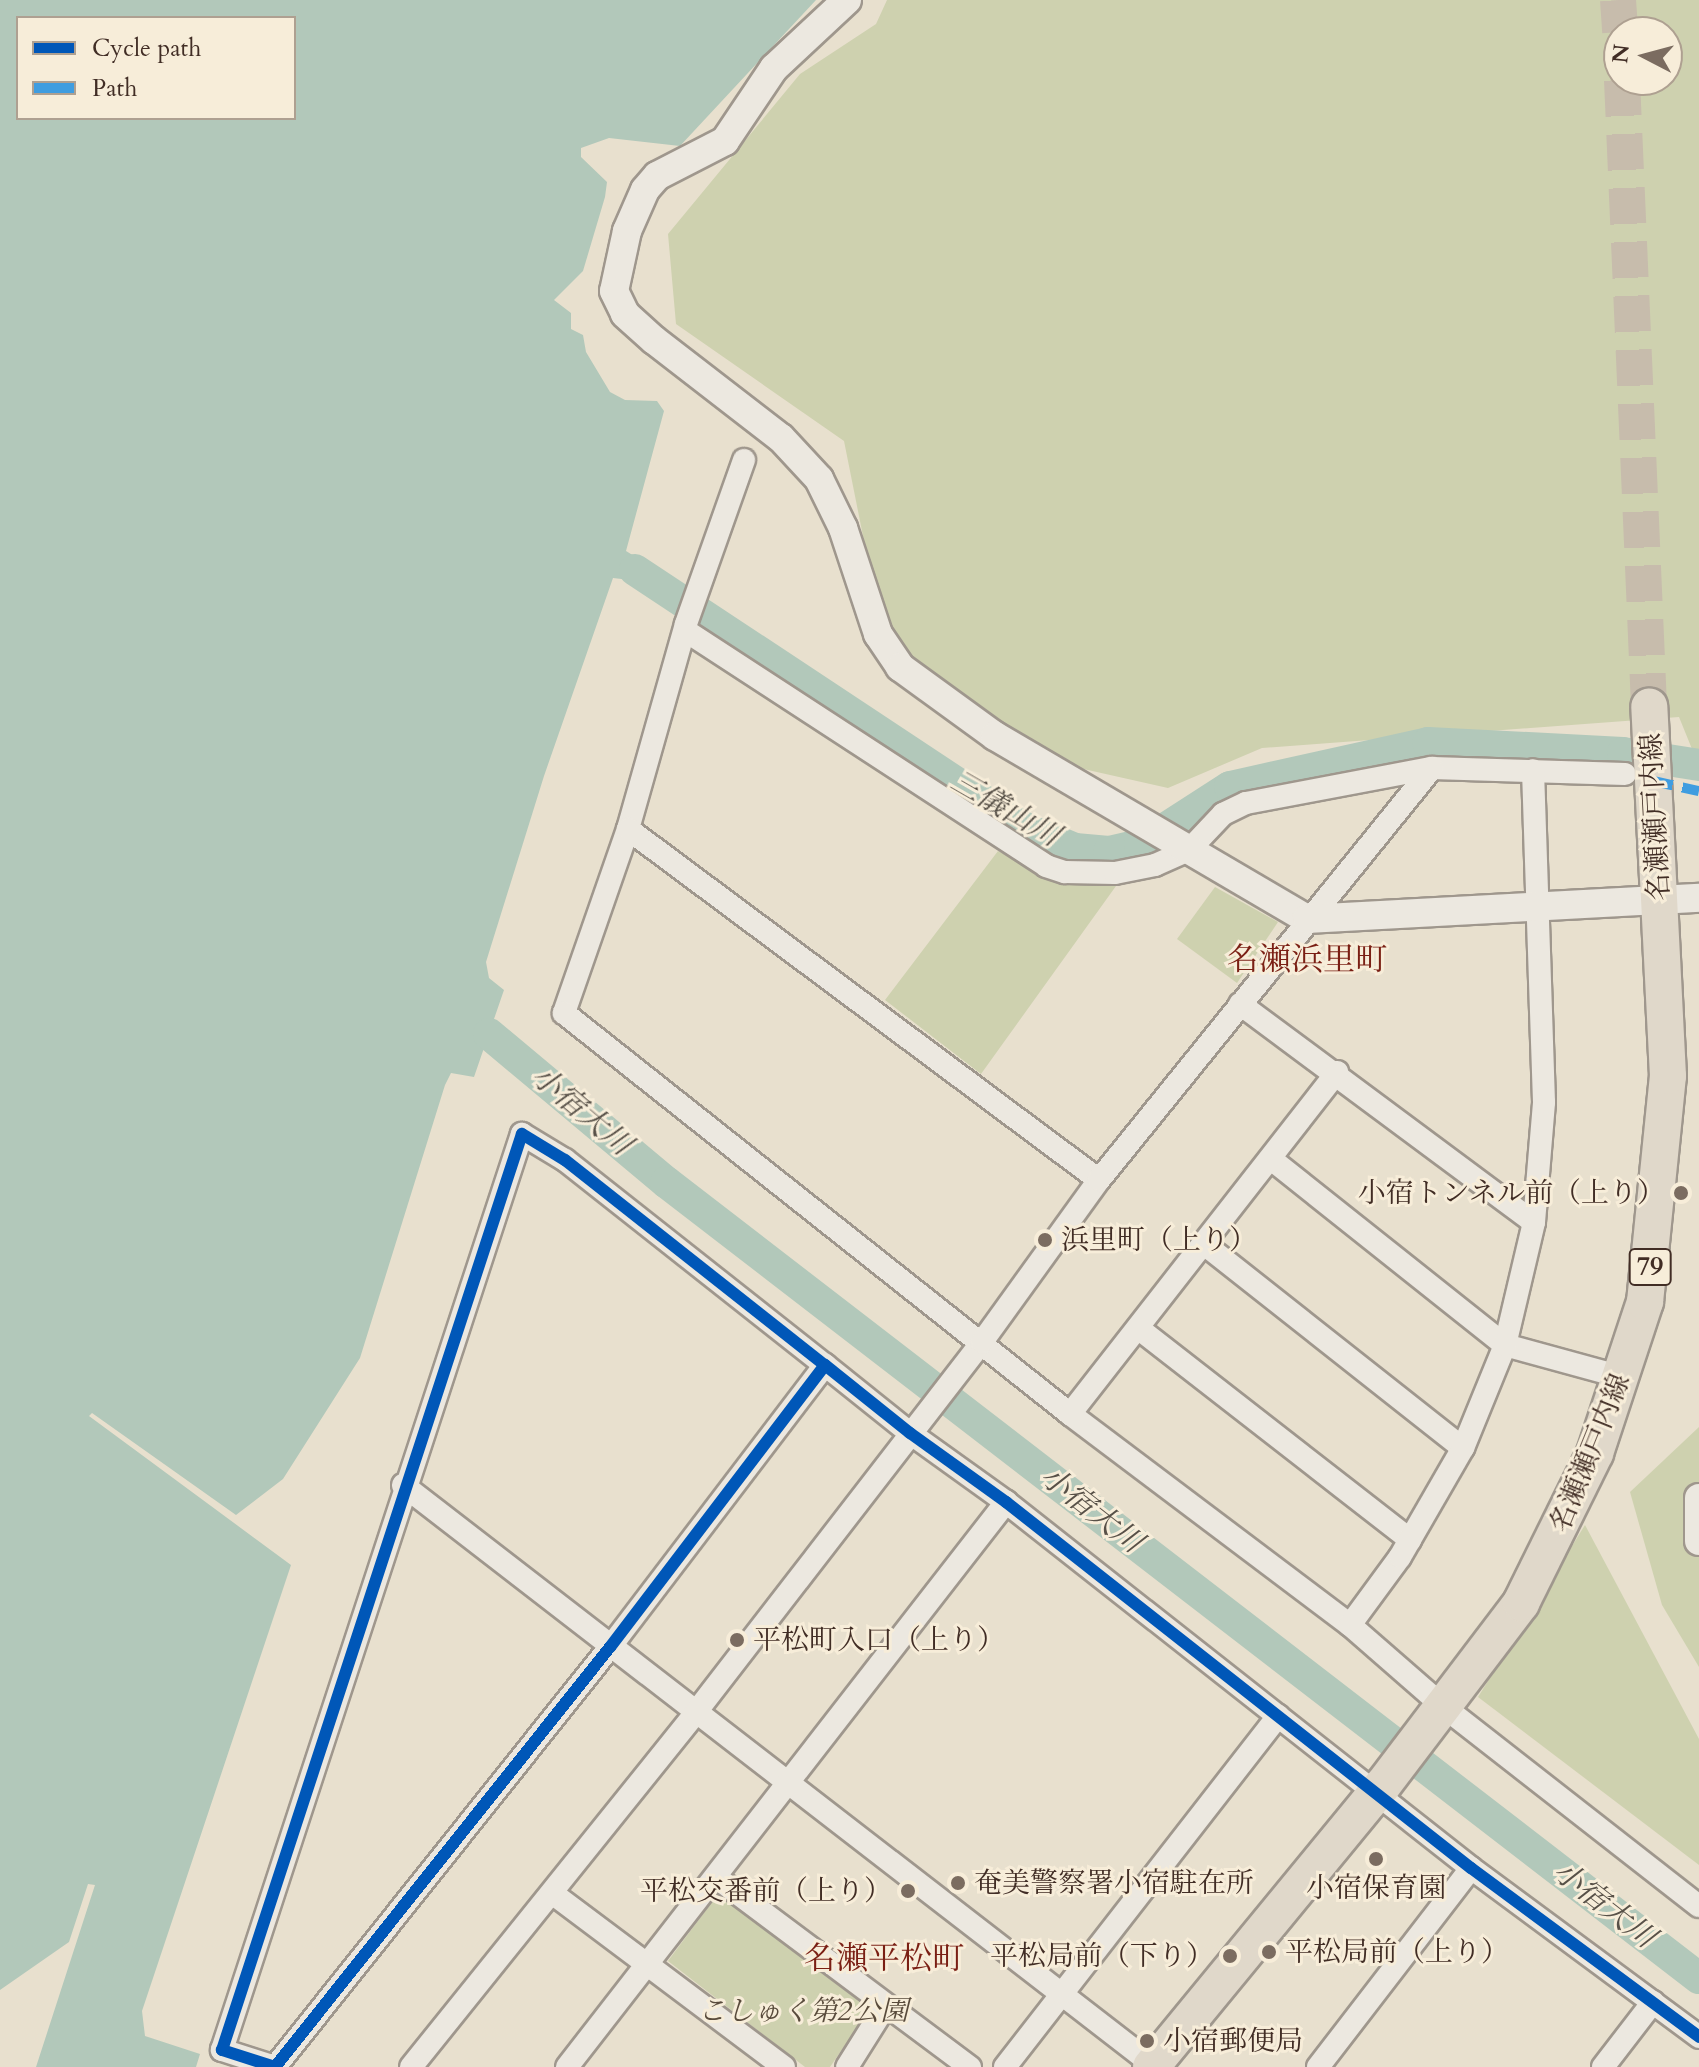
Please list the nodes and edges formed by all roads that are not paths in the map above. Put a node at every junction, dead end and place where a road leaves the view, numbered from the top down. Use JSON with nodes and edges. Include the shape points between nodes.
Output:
{"nodes":[{"id":1,"x":847,"y":0,"type":"edge"},
{"id":2,"x":744,"y":460,"type":"dead end"},
{"id":3,"x":686,"y":627,"type":"junction"},
{"id":4,"x":1650,"y":722,"type":"tunnel mouth"},
{"id":5,"x":1432,"y":768,"type":"junction"},
{"id":6,"x":1533,"y":770,"type":"junction"},
{"id":7,"x":1639,"y":776,"type":"junction"},
{"id":8,"x":628,"y":829,"type":"junction"},
{"id":9,"x":1185,"y":848,"type":"junction"},
{"id":10,"x":1699,"y":898,"type":"edge"},
{"id":11,"x":1659,"y":899,"type":"junction"},
{"id":12,"x":1537,"y":910,"type":"junction"},
{"id":13,"x":1307,"y":919,"type":"junction"},
{"id":14,"x":1240,"y":1004,"type":"junction"},
{"id":15,"x":1337,"y":1072,"type":"junction"},
{"id":16,"x":1271,"y":1159,"type":"junction"},
{"id":17,"x":1099,"y":1180,"type":"junction"},
{"id":18,"x":1534,"y":1222,"type":"junction"},
{"id":19,"x":1203,"y":1243,"type":"junction"},
{"id":20,"x":1138,"y":1328,"type":"junction"},
{"id":21,"x":1505,"y":1345,"type":"junction"},
{"id":22,"x":978,"y":1347,"type":"junction"},
{"id":23,"x":825,"y":1365,"type":"junction"},
{"id":24,"x":1622,"y":1377,"type":"junction"},
{"id":25,"x":1070,"y":1414,"type":"junction"},
{"id":26,"x":913,"y":1428,"type":"junction"},
{"id":27,"x":1463,"y":1448,"type":"junction"},
{"id":28,"x":403,"y":1485,"type":"junction"},
{"id":29,"x":1699,"y":1498,"type":"edge"},
{"id":30,"x":1006,"y":1502,"type":"junction"},
{"id":31,"x":1410,"y":1540,"type":"junction"},
{"id":32,"x":1699,"y":1541,"type":"edge"},
{"id":33,"x":1350,"y":1625,"type":"junction"},
{"id":34,"x":610,"y":1647,"type":"junction"},
{"id":35,"x":1444,"y":1707,"type":"junction"},
{"id":36,"x":696,"y":1712,"type":"junction"},
{"id":37,"x":1278,"y":1716,"type":"junction"},
{"id":38,"x":789,"y":1783,"type":"junction"},
{"id":39,"x":1380,"y":1790,"type":"junction"},
{"id":40,"x":1471,"y":1868,"type":"junction"},
{"id":41,"x":717,"y":1878,"type":"junction"},
{"id":42,"x":552,"y":1893,"type":"junction"},
{"id":43,"x":1699,"y":1906,"type":"edge"},
{"id":44,"x":647,"y":1966,"type":"junction"},
{"id":45,"x":1059,"y":1993,"type":"junction"},
{"id":46,"x":1653,"y":2002,"type":"junction"},
{"id":47,"x":886,"y":2005,"type":"junction"},
{"id":48,"x":1699,"y":2037,"type":"edge"},
{"id":49,"x":1154,"y":2066,"type":"edge"},
{"id":50,"x":275,"y":2067,"type":"edge"},
{"id":51,"x":411,"y":2067,"type":"edge"},
{"id":52,"x":567,"y":2067,"type":"edge"},
{"id":53,"x":784,"y":2067,"type":"edge"},
{"id":54,"x":847,"y":2067,"type":"edge"},
{"id":55,"x":970,"y":2067,"type":"edge"},
{"id":56,"x":1005,"y":2067,"type":"edge"},
{"id":57,"x":1318,"y":2067,"type":"edge"},
{"id":58,"x":1603,"y":2067,"type":"edge"}],
"edges":[{"from":1,"to":9,"type":"street","via":[[774,68],[725,141],[657,176],[645,190],[614,278],[616,302],[654,340],[781,438],[819,479],[843,528],[878,634],[900,667],[995,736]]},
{"from":2,"to":3,"type":"street"},
{"from":3,"to":8,"type":"street"},
{"from":3,"to":9,"type":"street","via":[[1046,866],[1115,873],[1155,865]]},
{"from":4,"to":7,"type":"main road","name":"名瀬瀬戸内線","number":"79"},
{"from":5,"to":6,"type":"street"},
{"from":5,"to":9,"type":"street","via":[[1246,803],[1223,814]]},
{"from":5,"to":13,"type":"street"},
{"from":6,"to":7,"type":"street"},
{"from":6,"to":12,"type":"street"},
{"from":7,"to":11,"type":"main road","name":"名瀬瀬戸内線","number":"79"},
{"from":8,"to":17,"type":"street"},
{"from":8,"to":22,"type":"street","via":[[564,1013]]},
{"from":9,"to":13,"type":"street"},
{"from":10,"to":11,"type":"street"},
{"from":11,"to":12,"type":"street"},
{"from":11,"to":24,"type":"main road","name":"名瀬瀬戸内線","number":"79","via":[[1668,1076],[1659,1194],[1645,1302]]},
{"from":12,"to":13,"type":"street"},
{"from":12,"to":18,"type":"street","via":[[1544,1102]]},
{"from":13,"to":14,"type":"street"},
{"from":14,"to":15,"type":"street"},
{"from":14,"to":17,"type":"street"},
{"from":15,"to":16,"type":"street"},
{"from":15,"to":18,"type":"street"},
{"from":16,"to":19,"type":"street"},
{"from":16,"to":21,"type":"street"},
{"from":17,"to":22,"type":"street"},
{"from":18,"to":21,"type":"street"},
{"from":19,"to":20,"type":"street"},
{"from":19,"to":27,"type":"street"},
{"from":20,"to":25,"type":"street"},
{"from":20,"to":31,"type":"street"},
{"from":21,"to":24,"type":"street"},
{"from":21,"to":27,"type":"street"},
{"from":22,"to":25,"type":"street"},
{"from":22,"to":26,"type":"street"},
{"from":23,"to":26,"type":"street"},
{"from":23,"to":28,"type":"street","via":[[565,1160],[522,1134]]},
{"from":23,"to":34,"type":"street"},
{"from":24,"to":35,"type":"main road","name":"名瀬瀬戸内線","number":"79","via":[[1595,1453],[1521,1603]]},
{"from":25,"to":33,"type":"street"},
{"from":26,"to":30,"type":"street"},
{"from":26,"to":36,"type":"street"},
{"from":27,"to":31,"type":"street"},
{"from":28,"to":34,"type":"street"},
{"from":28,"to":50,"type":"street","via":[[222,2050]]},
{"from":29,"to":32,"type":"street"},
{"from":30,"to":37,"type":"street"},
{"from":30,"to":38,"type":"street"},
{"from":31,"to":33,"type":"street"},
{"from":33,"to":35,"type":"street"},
{"from":34,"to":36,"type":"street"},
{"from":34,"to":50,"type":"street"},
{"from":35,"to":39,"type":"main road","name":"名瀬瀬戸内線","number":"79"},
{"from":35,"to":43,"type":"street"},
{"from":36,"to":38,"type":"street"},
{"from":36,"to":42,"type":"street"},
{"from":37,"to":39,"type":"street"},
{"from":37,"to":45,"type":"street"},
{"from":38,"to":41,"type":"street"},
{"from":38,"to":45,"type":"street"},
{"from":39,"to":40,"type":"street"},
{"from":39,"to":49,"type":"main road","name":"名瀬瀬戸内線","number":"79"},
{"from":40,"to":46,"type":"street"},
{"from":40,"to":57,"type":"street"},
{"from":41,"to":44,"type":"street"},
{"from":41,"to":47,"type":"street"},
{"from":42,"to":44,"type":"street"},
{"from":42,"to":51,"type":"street"},
{"from":44,"to":52,"type":"street"},
{"from":44,"to":53,"type":"street"},
{"from":45,"to":49,"type":"street"},
{"from":45,"to":56,"type":"street"},
{"from":46,"to":48,"type":"street"},
{"from":46,"to":58,"type":"street"},
{"from":47,"to":54,"type":"street"},
{"from":47,"to":55,"type":"street"}]}
